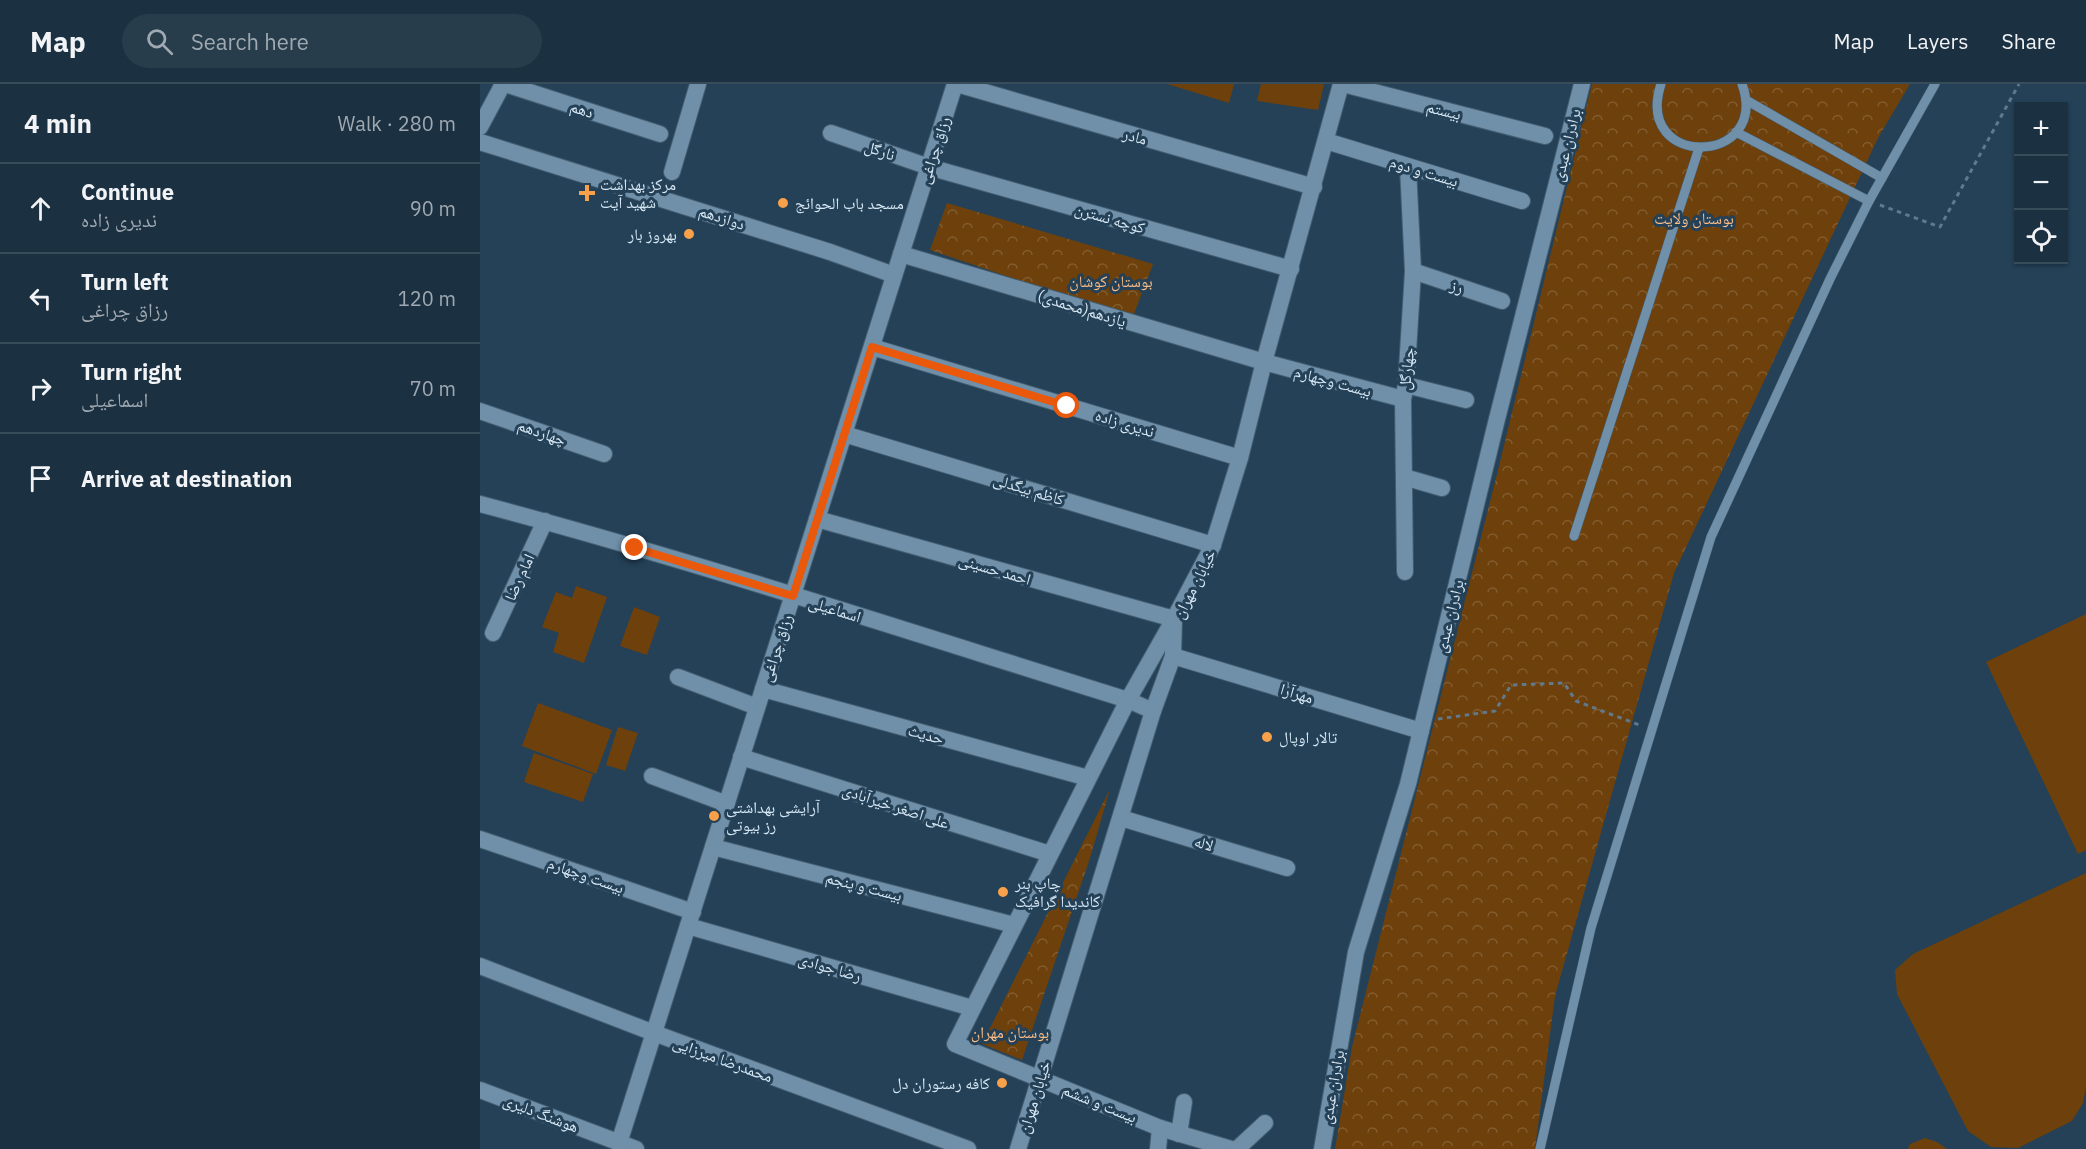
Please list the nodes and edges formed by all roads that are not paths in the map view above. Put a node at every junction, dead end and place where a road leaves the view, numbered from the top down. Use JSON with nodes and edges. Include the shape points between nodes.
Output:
{"nodes":[{"id":1,"x":504,"y":84,"type":"edge"},
{"id":2,"x":698,"y":84,"type":"edge"},
{"id":3,"x":956,"y":84,"type":"edge"},
{"id":4,"x":1342,"y":84,"type":"edge"},
{"id":5,"x":1582,"y":84,"type":"edge"},
{"id":6,"x":1661,"y":84,"type":"edge"},
{"id":7,"x":1742,"y":84,"type":"edge"},
{"id":8,"x":1935,"y":84,"type":"edge"},
{"id":9,"x":1746,"y":100,"type":"junction"},
{"id":10,"x":480,"y":127,"type":"edge"},
{"id":11,"x":1736,"y":132,"type":"junction"},
{"id":12,"x":831,"y":133,"type":"dead end"},
{"id":13,"x":660,"y":134,"type":"dead end"},
{"id":14,"x":1545,"y":136,"type":"dead end"},
{"id":15,"x":1326,"y":141,"type":"junction"},
{"id":16,"x":480,"y":142,"type":"edge"},
{"id":17,"x":1699,"y":148,"type":"junction"},
{"id":18,"x":929,"y":167,"type":"junction"},
{"id":19,"x":1408,"y":167,"type":"junction"},
{"id":20,"x":672,"y":172,"type":"dead end"},
{"id":21,"x":1882,"y":178,"type":"junction"},
{"id":22,"x":1314,"y":187,"type":"junction"},
{"id":23,"x":1522,"y":201,"type":"dead end"},
{"id":24,"x":1869,"y":201,"type":"junction"},
{"id":25,"x":901,"y":254,"type":"junction"},
{"id":26,"x":1291,"y":269,"type":"junction"},
{"id":27,"x":1413,"y":271,"type":"junction"},
{"id":28,"x":894,"y":275,"type":"junction"},
{"id":29,"x":1502,"y":301,"type":"dead end"},
{"id":30,"x":872,"y":347,"type":"junction"},
{"id":31,"x":1264,"y":362,"type":"junction"},
{"id":32,"x":1405,"y":392,"type":"junction"},
{"id":33,"x":1466,"y":400,"type":"dead end"},
{"id":34,"x":480,"y":411,"type":"edge"},
{"id":35,"x":844,"y":434,"type":"junction"},
{"id":36,"x":604,"y":454,"type":"dead end"},
{"id":37,"x":1240,"y":458,"type":"junction"},
{"id":38,"x":1404,"y":477,"type":"junction"},
{"id":39,"x":1442,"y":488,"type":"dead end"},
{"id":40,"x":480,"y":504,"type":"edge"},
{"id":41,"x":817,"y":519,"type":"junction"},
{"id":42,"x":545,"y":521,"type":"junction"},
{"id":43,"x":1574,"y":536,"type":"dead end"},
{"id":44,"x":1213,"y":545,"type":"junction"},
{"id":45,"x":1405,"y":572,"type":"dead end"},
{"id":46,"x":793,"y":596,"type":"junction"},
{"id":47,"x":1174,"y":619,"type":"junction"},
{"id":48,"x":494,"y":633,"type":"dead end"},
{"id":49,"x":1173,"y":656,"type":"junction"},
{"id":50,"x":678,"y":677,"type":"dead end"},
{"id":51,"x":763,"y":689,"type":"junction"},
{"id":52,"x":1128,"y":700,"type":"junction"},
{"id":53,"x":758,"y":707,"type":"junction"},
{"id":54,"x":1154,"y":711,"type":"junction"},
{"id":55,"x":1420,"y":731,"type":"junction"},
{"id":56,"x":741,"y":757,"type":"junction"},
{"id":57,"x":652,"y":776,"type":"dead end"},
{"id":58,"x":1088,"y":778,"type":"junction"},
{"id":59,"x":727,"y":804,"type":"junction"},
{"id":60,"x":1120,"y":818,"type":"junction"},
{"id":61,"x":480,"y":839,"type":"edge"},
{"id":62,"x":713,"y":848,"type":"junction"},
{"id":63,"x":1050,"y":854,"type":"junction"},
{"id":64,"x":1287,"y":868,"type":"dead end"},
{"id":65,"x":690,"y":919,"type":"junction"},
{"id":66,"x":1014,"y":925,"type":"junction"},
{"id":67,"x":480,"y":966,"type":"edge"},
{"id":68,"x":972,"y":1008,"type":"junction"},
{"id":69,"x":654,"y":1033,"type":"junction"},
{"id":70,"x":1040,"y":1078,"type":"junction"},
{"id":71,"x":480,"y":1090,"type":"edge"},
{"id":72,"x":1184,"y":1102,"type":"dead end"},
{"id":73,"x":1265,"y":1123,"type":"dead end"},
{"id":74,"x":1160,"y":1128,"type":"junction"},
{"id":75,"x":1179,"y":1134,"type":"junction"},
{"id":76,"x":619,"y":1143,"type":"junction"},
{"id":77,"x":636,"y":1149,"type":"edge"},
{"id":78,"x":968,"y":1149,"type":"edge"},
{"id":79,"x":1018,"y":1149,"type":"edge"},
{"id":80,"x":1158,"y":1149,"type":"edge"},
{"id":81,"x":1231,"y":1149,"type":"edge"},
{"id":82,"x":1237,"y":1149,"type":"edge"},
{"id":83,"x":1322,"y":1149,"type":"edge"},
{"id":84,"x":1540,"y":1149,"type":"edge"}],
"edges":[{"from":1,"to":10,"type":"street"},
{"from":1,"to":13,"type":"street","name":"دهم"},
{"from":2,"to":20,"type":"street"},
{"from":3,"to":18,"type":"street","name":"رزاق چراغی"},
{"from":3,"to":22,"type":"street","name":"مادر"},
{"from":4,"to":14,"type":"street","name":"بیستم"},
{"from":4,"to":15,"type":"street","name":"خیابان مهران"},
{"from":5,"to":55,"type":"street","name":"برادران عبدی"},
{"from":6,"to":17,"type":"lane","via":[[1657,111],[1662,125],[1671,137]]},
{"from":7,"to":9,"type":"lane"},
{"from":8,"to":21,"type":"lane"},
{"from":9,"to":11,"type":"lane","via":[[1745,115]]},
{"from":9,"to":21,"type":"lane"},
{"from":11,"to":17,"type":"lane","via":[[1714,147]]},
{"from":11,"to":24,"type":"lane"},
{"from":12,"to":18,"type":"street","name":"نارگل"},
{"from":15,"to":19,"type":"street","name":"بیست و دوم"},
{"from":15,"to":22,"type":"street","name":"خیابان مهران"},
{"from":16,"to":28,"type":"street","name":"دوازدهم"},
{"from":17,"to":43,"type":"lane"},
{"from":18,"to":25,"type":"street","name":"رزاق چراغی"},
{"from":18,"to":26,"type":"street","name":"کوچه نسترن"},
{"from":19,"to":23,"type":"street","name":"بیست و دوم"},
{"from":19,"to":27,"type":"street","name":"چهارگل"},
{"from":21,"to":24,"type":"lane"},
{"from":22,"to":26,"type":"street","name":"خیابان مهران"},
{"from":24,"to":84,"type":"lane","via":[[1712,537],[1591,928]]},
{"from":25,"to":28,"type":"street","name":"رزاق چراغی"},
{"from":25,"to":31,"type":"street","name":"یازدهم(محمدی)"},
{"from":26,"to":31,"type":"street","name":"خیابان مهران"},
{"from":27,"to":29,"type":"street","name":"رز"},
{"from":27,"to":32,"type":"street","name":"چهارگل"},
{"from":28,"to":30,"type":"street","name":"رزاق چراغی"},
{"from":30,"to":35,"type":"street","name":"رزاق چراغی"},
{"from":30,"to":37,"type":"street","name":"ندیری زاده"},
{"from":31,"to":32,"type":"street","name":"بیست وچهارم"},
{"from":31,"to":37,"type":"street","name":"خیابان مهران"},
{"from":32,"to":33,"type":"street","name":"بیست وچهارم"},
{"from":32,"to":38,"type":"street","name":"چهارگل"},
{"from":34,"to":36,"type":"street","name":"چهاردهم"},
{"from":35,"to":41,"type":"street","name":"رزاق چراغی"},
{"from":35,"to":44,"type":"street","name":"کاظم بیگدلی"},
{"from":37,"to":44,"type":"street","name":"خیابان مهران"},
{"from":38,"to":39,"type":"street"},
{"from":38,"to":45,"type":"street","name":"چهارگل"},
{"from":40,"to":42,"type":"street","name":"اسماعیلی"},
{"from":41,"to":46,"type":"street","name":"رزاق چراغی"},
{"from":41,"to":47,"type":"street","name":"احمد حسینی"},
{"from":42,"to":46,"type":"street","name":"اسماعیلی"},
{"from":42,"to":48,"type":"street","name":"امام رضا"},
{"from":44,"to":47,"type":"street","name":"خیابان مهران"},
{"from":46,"to":51,"type":"street","name":"رزاق چراغی"},
{"from":46,"to":52,"type":"street","name":"اسماعیلی"},
{"from":47,"to":49,"type":"street","name":"خیابان مهران"},
{"from":47,"to":52,"type":"street"},
{"from":49,"to":54,"type":"street","name":"خیابان مهران"},
{"from":49,"to":55,"type":"street","name":"مهرآرا"},
{"from":50,"to":53,"type":"street"},
{"from":51,"to":53,"type":"street","name":"رزاق چراغی"},
{"from":51,"to":58,"type":"street","name":"حدیث"},
{"from":52,"to":54,"type":"street","name":"اسماعیلی"},
{"from":52,"to":58,"type":"street"},
{"from":53,"to":56,"type":"street","name":"رزاق چراغی"},
{"from":54,"to":60,"type":"street","name":"خیابان مهران"},
{"from":55,"to":83,"type":"street","name":"برادران عبدی","via":[[1408,784],[1356,952]]},
{"from":56,"to":59,"type":"street","name":"رزاق چراغی"},
{"from":56,"to":63,"type":"street","name":"علی اصغر خیرآبادی"},
{"from":57,"to":59,"type":"street"},
{"from":58,"to":63,"type":"street"},
{"from":59,"to":62,"type":"street","name":"رزاق چراغی"},
{"from":60,"to":64,"type":"street","name":"لاله"},
{"from":60,"to":70,"type":"street","name":"خیابان مهران"},
{"from":61,"to":65,"type":"street","name":"بیست وچهارم"},
{"from":62,"to":65,"type":"street","name":"رزاق چراغی"},
{"from":62,"to":66,"type":"street","name":"بیست و پنجم"},
{"from":63,"to":66,"type":"street"},
{"from":65,"to":68,"type":"street","name":"رضا جوادی"},
{"from":65,"to":69,"type":"street","name":"رزاق چراغی"},
{"from":66,"to":68,"type":"street"},
{"from":67,"to":69,"type":"street","name":"محمدرضا میرزایی"},
{"from":68,"to":70,"type":"street","name":"بیست و ششم","via":[[955,1044]]},
{"from":69,"to":76,"type":"street","name":"رزاق چراغی"},
{"from":69,"to":78,"type":"street","name":"محمدرضا میرزایی"},
{"from":70,"to":74,"type":"street","name":"بیست و ششم"},
{"from":70,"to":79,"type":"street","name":"خیابان مهران"},
{"from":71,"to":76,"type":"street","name":"هوشنگ دلیری"},
{"from":72,"to":75,"type":"street"},
{"from":73,"to":82,"type":"street"},
{"from":74,"to":75,"type":"street","name":"بیست و ششم"},
{"from":74,"to":80,"type":"street"},
{"from":75,"to":81,"type":"street","name":"بیست و ششم"},
{"from":76,"to":77,"type":"street","name":"هوشنگ دلیری"}]}
